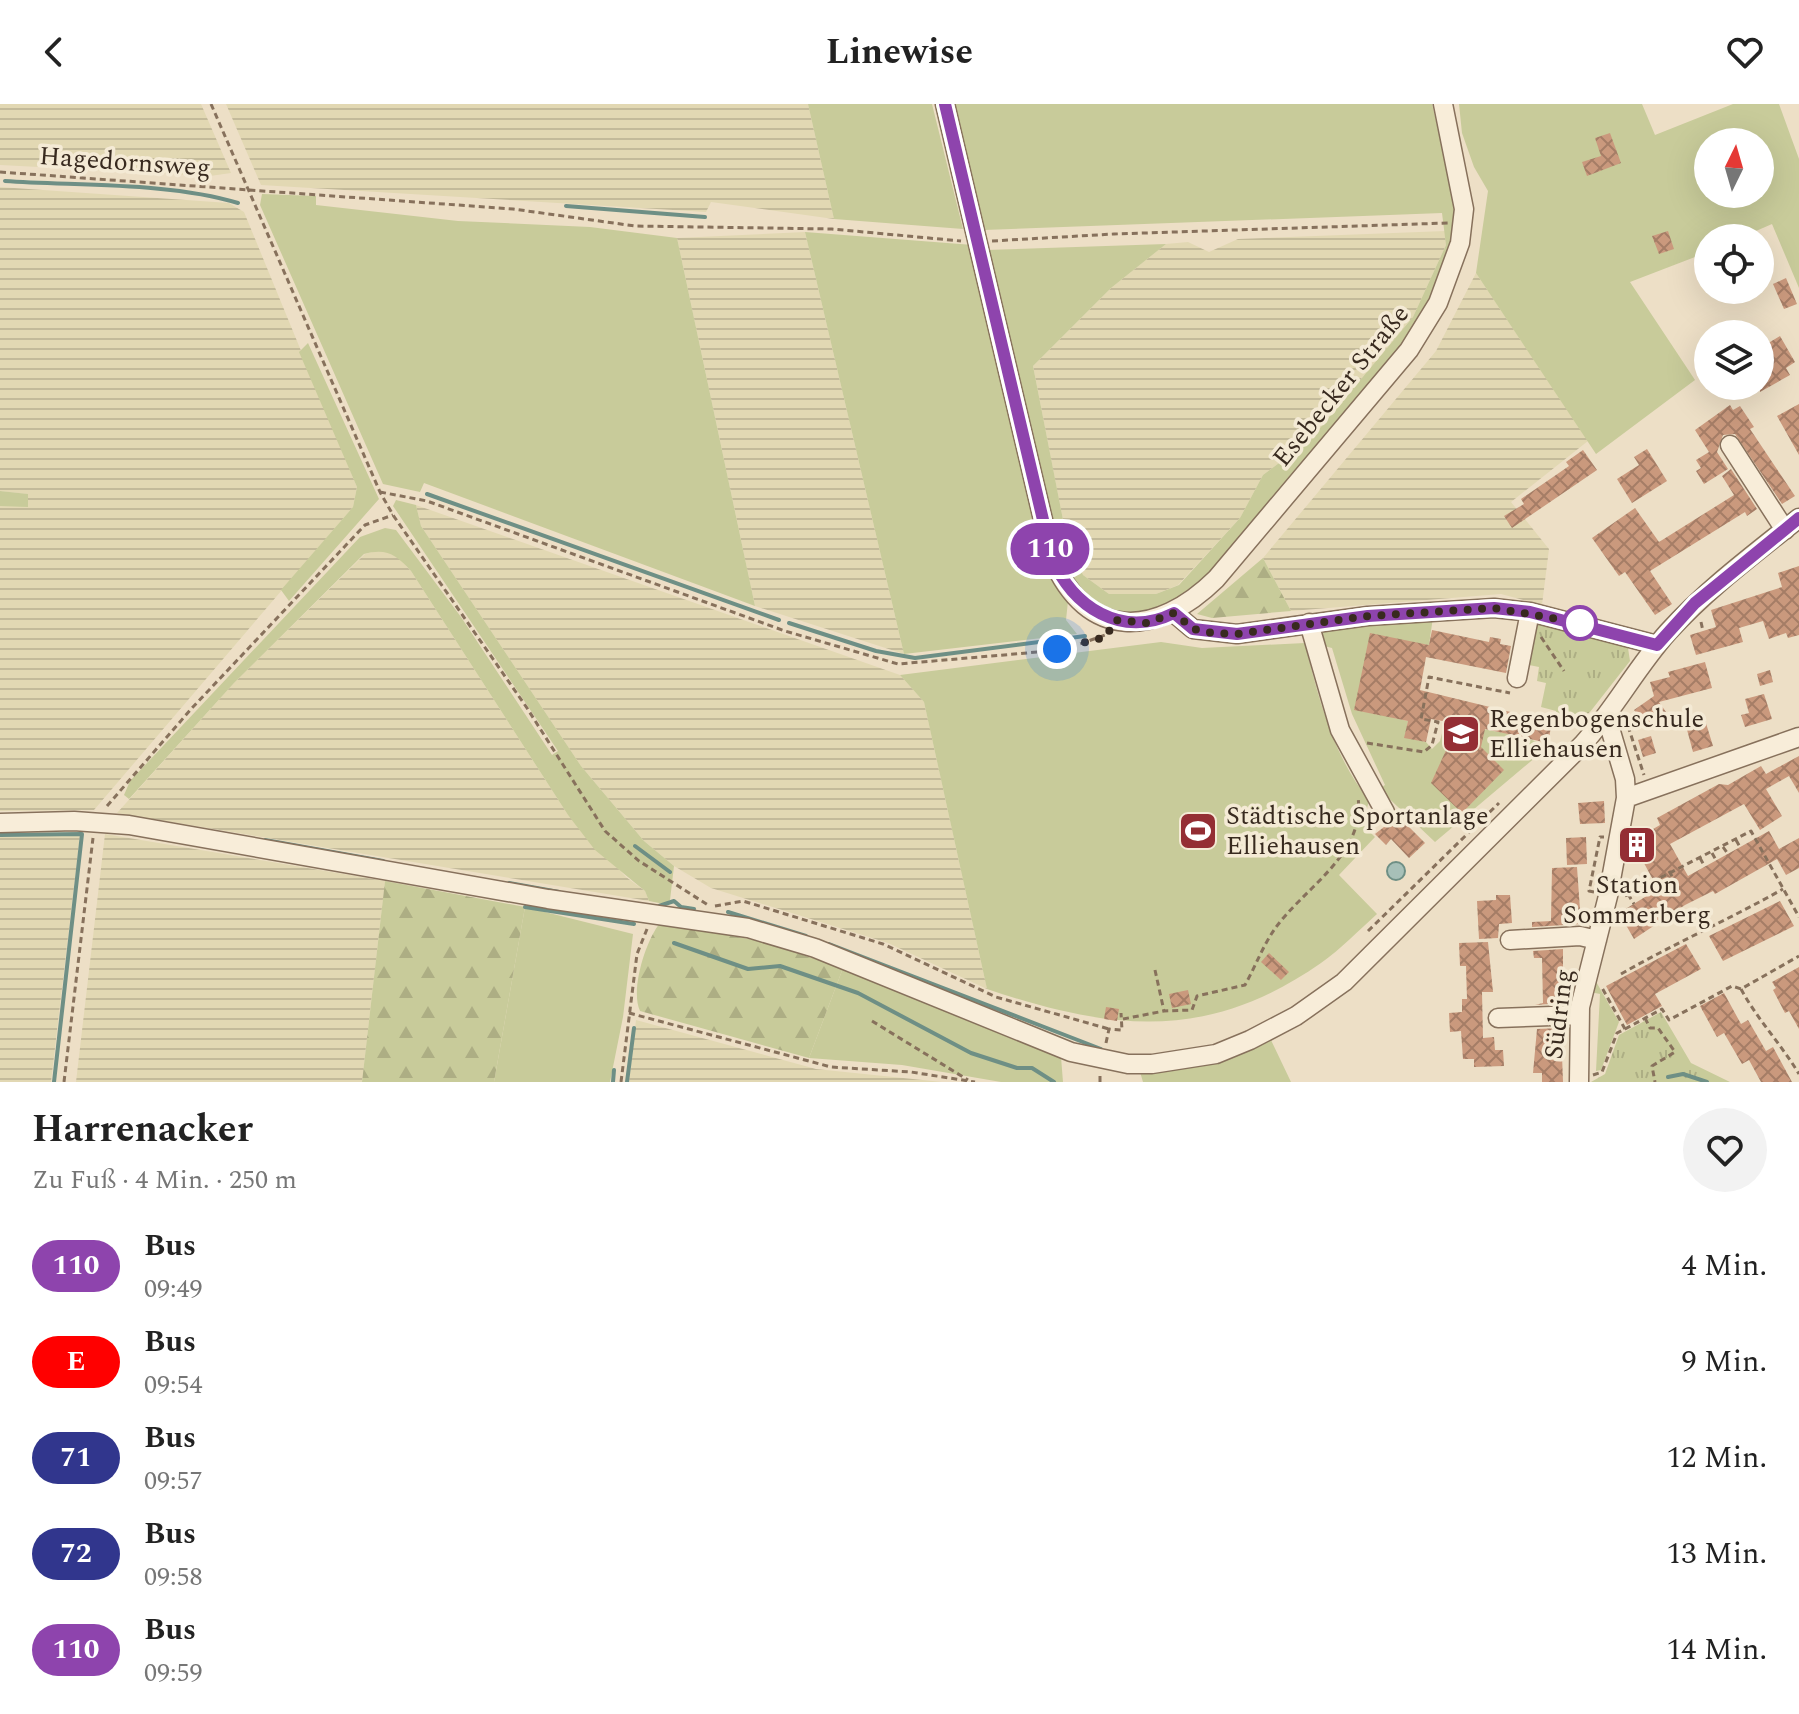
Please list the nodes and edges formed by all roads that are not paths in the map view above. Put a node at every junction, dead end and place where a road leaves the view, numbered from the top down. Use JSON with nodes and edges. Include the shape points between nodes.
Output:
{"nodes":[{"id":1,"x":945,"y":104,"type":"edge"},
{"id":2,"x":1443,"y":104,"type":"edge"},
{"id":3,"x":1730,"y":445,"type":"dead end"},
{"id":4,"x":1792,"y":524,"type":"edge"},
{"id":5,"x":1530,"y":612,"type":"junction"},
{"id":6,"x":1174,"y":613,"type":"junction"},
{"id":7,"x":1309,"y":623,"type":"junction"},
{"id":8,"x":1657,"y":645,"type":"junction"},
{"id":9,"x":1517,"y":678,"type":"road end"},
{"id":10,"x":1607,"y":718,"type":"junction"},
{"id":11,"x":1799,"y":737,"type":"edge"},
{"id":12,"x":1626,"y":798,"type":"junction"},
{"id":13,"x":1385,"y":812,"type":"dead end"},
{"id":14,"x":0,"y":823,"type":"edge"},
{"id":15,"x":1510,"y":940,"type":"dead end"},
{"id":16,"x":1597,"y":940,"type":"junction"},
{"id":17,"x":1579,"y":1015,"type":"junction"},
{"id":18,"x":1498,"y":1018,"type":"dead end"},
{"id":19,"x":1578,"y":1081,"type":"edge"}],
"edges":[{"from":1,"to":6,"type":"street","via":[[1062,583],[1074,597],[1115,620],[1147,623]]},
{"from":2,"to":6,"type":"street","name":"Esebecker Straße","via":[[1462,189],[1463,221],[1450,273],[1418,338],[1216,579]]},
{"from":3,"to":4,"type":"street"},
{"from":4,"to":8,"type":"street","via":[[1695,603]]},
{"from":5,"to":7,"type":"street","via":[[1494,608]]},
{"from":5,"to":8,"type":"street"},
{"from":5,"to":9,"type":"street"},
{"from":6,"to":7,"type":"street","via":[[1193,629],[1212,633]]},
{"from":7,"to":13,"type":"street","via":[[1345,740]]},
{"from":8,"to":10,"type":"street"},
{"from":10,"to":12,"type":"street","name":"Südring"},
{"from":10,"to":14,"type":"street","via":[[1344,982],[1269,1032],[1216,1054],[1176,1062],[1128,1064],[1071,1052],[769,933],[95,822]]},
{"from":11,"to":12,"type":"street"},
{"from":12,"to":16,"type":"street","name":"Südring"},
{"from":15,"to":16,"type":"street"},
{"from":16,"to":17,"type":"street","name":"Südring"},
{"from":17,"to":18,"type":"street"},
{"from":17,"to":19,"type":"street","name":"Südring"}]}
